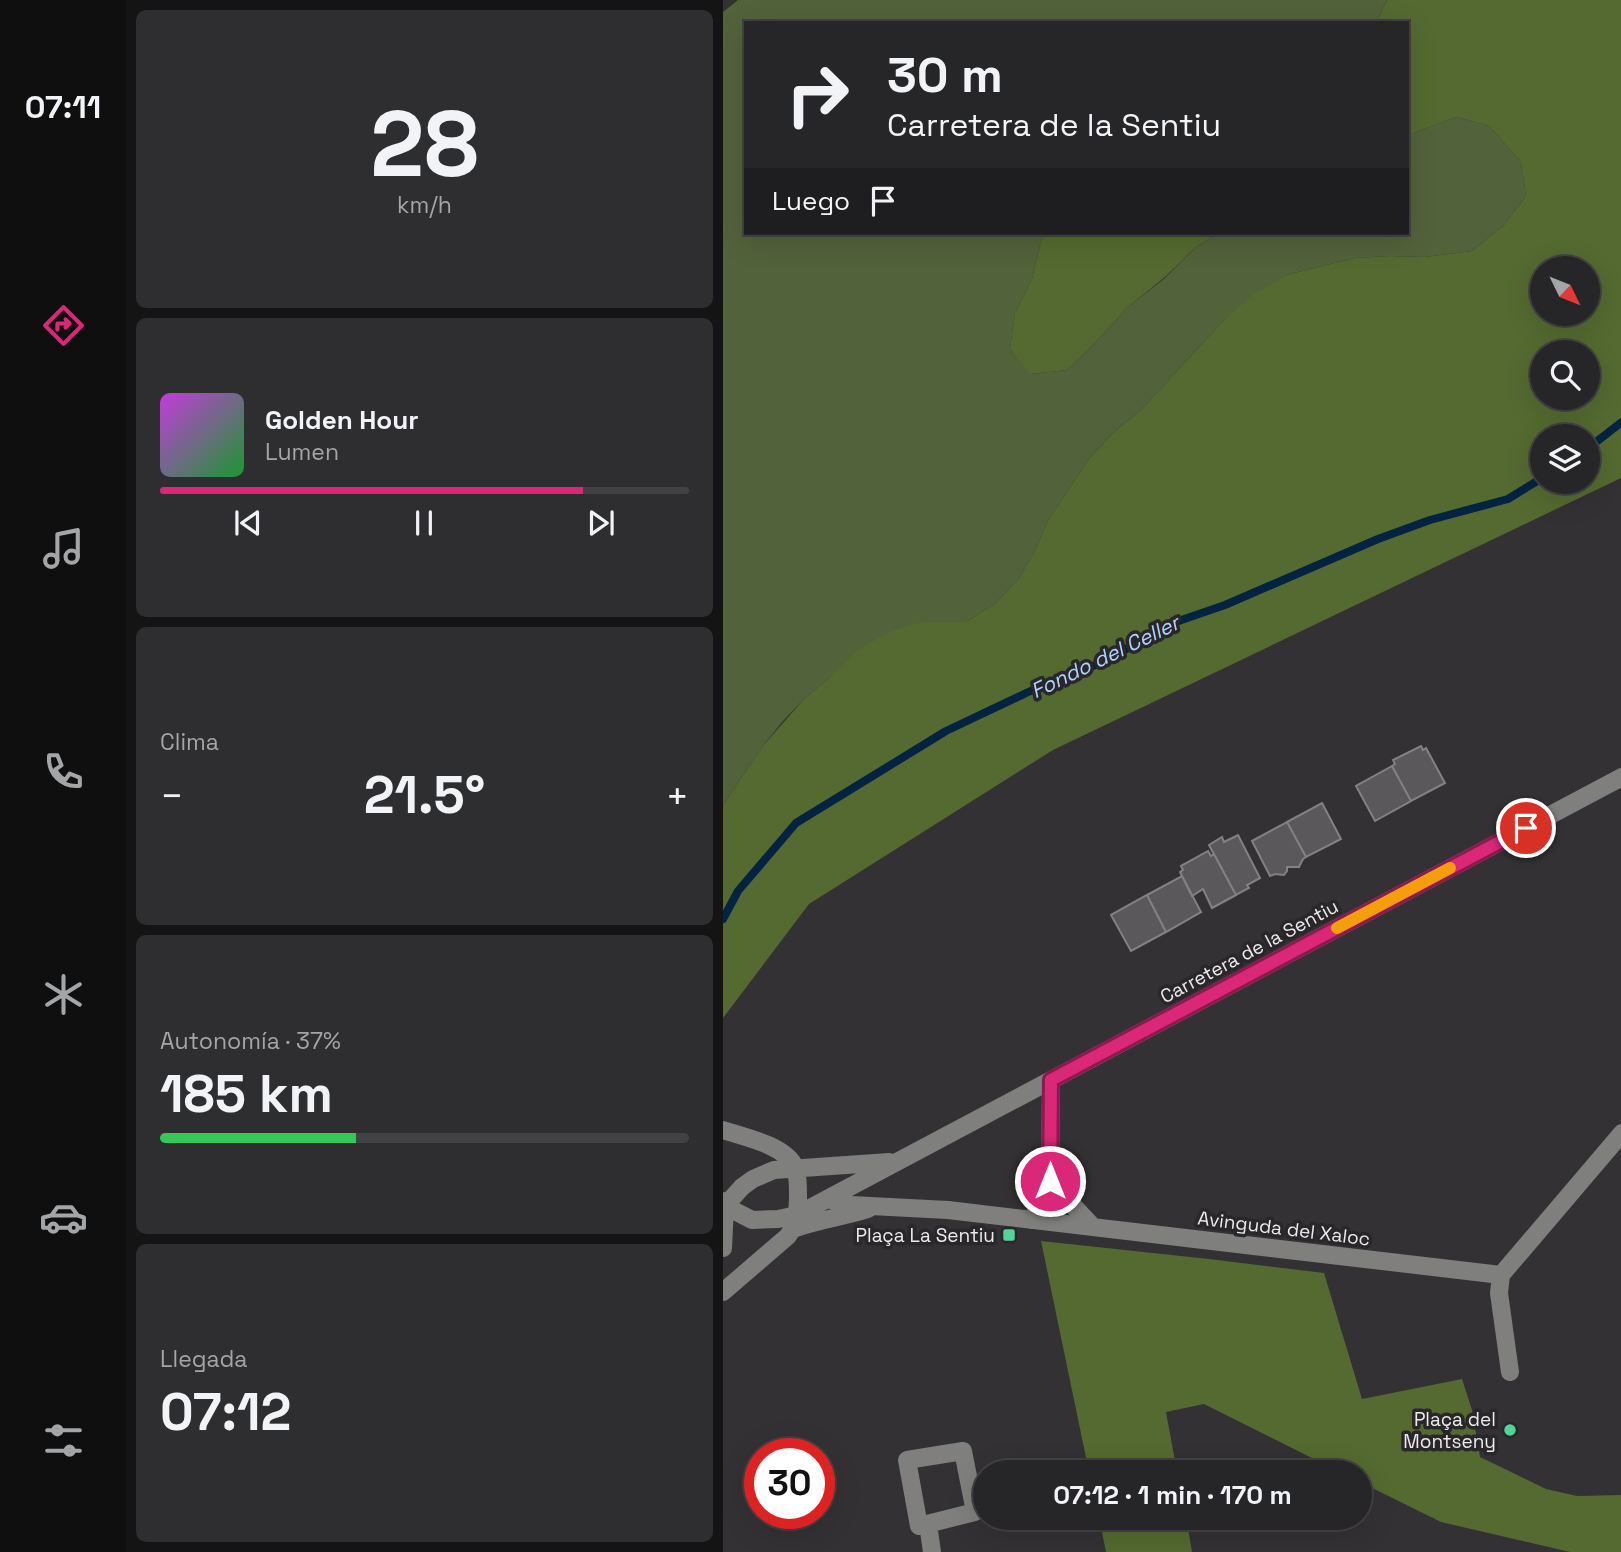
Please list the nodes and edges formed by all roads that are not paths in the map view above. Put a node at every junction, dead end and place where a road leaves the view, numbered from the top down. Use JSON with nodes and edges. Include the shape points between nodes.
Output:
{"nodes":[{"id":1,"x":1621,"y":777,"type":"edge"},
{"id":2,"x":1051,"y":1080,"type":"junction"},
{"id":3,"x":723,"y":1130,"type":"edge"},
{"id":4,"x":1621,"y":1133,"type":"edge"},
{"id":5,"x":896,"y":1162,"type":"junction"},
{"id":6,"x":795,"y":1167,"type":"junction"},
{"id":7,"x":1050,"y":1181,"type":"junction"},
{"id":8,"x":827,"y":1199,"type":"junction"},
{"id":9,"x":724,"y":1203,"type":"edge"},
{"id":10,"x":878,"y":1206,"type":"junction"},
{"id":11,"x":1032,"y":1220,"type":"junction"},
{"id":12,"x":795,"y":1222,"type":"junction"},
{"id":13,"x":1093,"y":1227,"type":"junction"},
{"id":14,"x":723,"y":1248,"type":"edge"},
{"id":15,"x":1501,"y":1275,"type":"junction"},
{"id":16,"x":723,"y":1292,"type":"edge"},
{"id":17,"x":1510,"y":1372,"type":"dead end"},
{"id":18,"x":928,"y":1524,"type":"junction"},
{"id":19,"x":932,"y":1552,"type":"edge"}],
"edges":[{"from":1,"to":2,"type":"street","name":"Carretera de la Sentiu"},
{"from":2,"to":5,"type":"street","name":"Carretera de la Sentiu"},
{"from":2,"to":7,"type":"street"},
{"from":3,"to":6,"type":"street","via":[[773,1147]]},
{"from":4,"to":15,"type":"street"},
{"from":5,"to":6,"type":"street"},
{"from":5,"to":8,"type":"street"},
{"from":6,"to":9,"type":"street","via":[[753,1179]]},
{"from":6,"to":12,"type":"street"},
{"from":7,"to":11,"type":"street"},
{"from":7,"to":13,"type":"street"},
{"from":8,"to":10,"type":"street","name":"Avinguda del Xaloc"},
{"from":8,"to":12,"type":"street"},
{"from":9,"to":12,"type":"street","via":[[752,1220]]},
{"from":9,"to":14,"type":"street"},
{"from":10,"to":11,"type":"street","name":"Avinguda del Xaloc"},
{"from":10,"to":12,"type":"street","name":"Avinguda del Xaloc","via":[[845,1217]]},
{"from":11,"to":13,"type":"street","name":"Avinguda del Xaloc"},
{"from":12,"to":16,"type":"street","via":[[788,1236]]},
{"from":13,"to":15,"type":"street","name":"Avinguda del Xaloc"},
{"from":15,"to":17,"type":"street","via":[[1499,1293]]},
{"from":18,"to":18,"type":"street","via":[[919,1526],[907,1460],[963,1451],[975,1512]]},
{"from":18,"to":19,"type":"street"}]}
